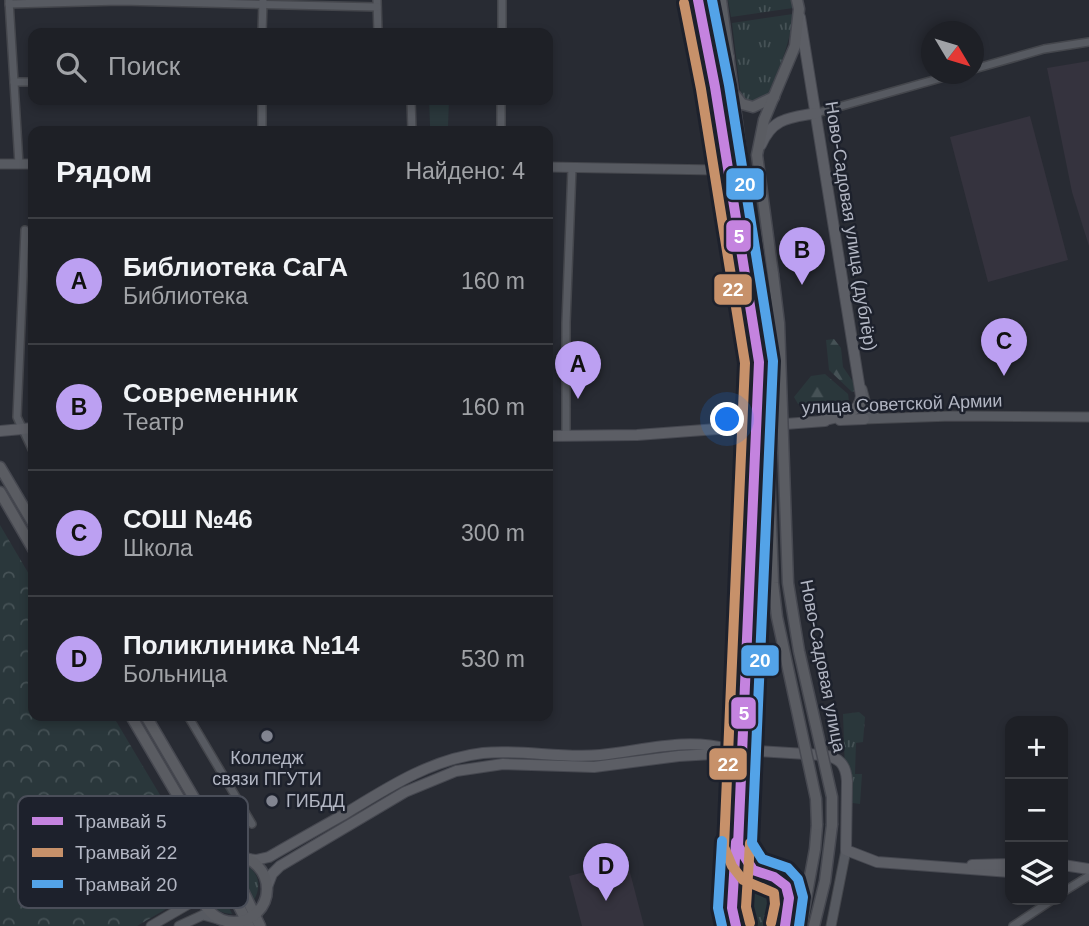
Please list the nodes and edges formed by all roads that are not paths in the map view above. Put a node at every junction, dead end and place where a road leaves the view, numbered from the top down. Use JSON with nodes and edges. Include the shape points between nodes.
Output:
{"nodes":[{"id":1,"x":502,"y":0,"type":"edge"},
{"id":2,"x":685,"y":0,"type":"edge"},
{"id":3,"x":721,"y":0,"type":"edge"},
{"id":4,"x":9,"y":2,"type":"edge"},
{"id":5,"x":263,"y":2,"type":"edge"},
{"id":6,"x":377,"y":4,"type":"edge"},
{"id":7,"x":798,"y":4,"type":"edge"},
{"id":8,"x":262,"y":28,"type":"edge"},
{"id":9,"x":378,"y":28,"type":"edge"},
{"id":10,"x":502,"y":28,"type":"edge"},
{"id":11,"x":1089,"y":42,"type":"edge"},
{"id":12,"x":729,"y":57,"type":"junction"},
{"id":13,"x":984,"y":66,"type":"edge"},
{"id":14,"x":14,"y":82,"type":"junction"},
{"id":15,"x":28,"y":82,"type":"edge"},
{"id":16,"x":921,"y":84,"type":"edge"},
{"id":17,"x":735,"y":95,"type":"junction"},
{"id":18,"x":774,"y":97,"type":"junction"},
{"id":19,"x":262,"y":105,"type":"edge"},
{"id":20,"x":411,"y":105,"type":"edge"},
{"id":21,"x":501,"y":105,"type":"edge"},
{"id":22,"x":706,"y":107,"type":"junction"},
{"id":23,"x":817,"y":113,"type":"junction"},
{"id":24,"x":262,"y":126,"type":"edge"},
{"id":25,"x":412,"y":126,"type":"edge"},
{"id":26,"x":501,"y":126,"type":"edge"},
{"id":27,"x":757,"y":155,"type":"junction"},
{"id":28,"x":28,"y":163,"type":"edge"},
{"id":29,"x":0,"y":164,"type":"edge"},
{"id":30,"x":19,"y":164,"type":"junction"},
{"id":31,"x":553,"y":167,"type":"edge"},
{"id":32,"x":572,"y":168,"type":"junction"},
{"id":33,"x":716,"y":170,"type":"junction"},
{"id":34,"x":25,"y":230,"type":"dead end"},
{"id":35,"x":24,"y":261,"type":"junction"},
{"id":36,"x":28,"y":261,"type":"edge"},
{"id":37,"x":857,"y":363,"type":"junction"},
{"id":38,"x":1089,"y":417,"type":"edge"},
{"id":39,"x":864,"y":419,"type":"joint"},
{"id":40,"x":882,"y":419,"type":"junction"},
{"id":41,"x":820,"y":421,"type":"junction"},
{"id":42,"x":21,"y":428,"type":"junction"},
{"id":43,"x":28,"y":428,"type":"edge"},
{"id":44,"x":746,"y":428,"type":"junction"},
{"id":45,"x":0,"y":431,"type":"edge"},
{"id":46,"x":553,"y":436,"type":"edge"},
{"id":47,"x":566,"y":436,"type":"junction"},
{"id":48,"x":28,"y":441,"type":"edge"},
{"id":49,"x":0,"y":467,"type":"edge"},
{"id":50,"x":0,"y":480,"type":"edge"},
{"id":51,"x":0,"y":492,"type":"edge"},
{"id":52,"x":28,"y":515,"type":"edge"},
{"id":53,"x":28,"y":528,"type":"edge"},
{"id":54,"x":28,"y":540,"type":"edge"},
{"id":55,"x":134,"y":721,"type":"edge"},
{"id":56,"x":142,"y":721,"type":"edge"},
{"id":57,"x":149,"y":721,"type":"edge"},
{"id":58,"x":191,"y":721,"type":"edge"},
{"id":59,"x":727,"y":749,"type":"junction"},
{"id":60,"x":182,"y":796,"type":"edge"},
{"id":61,"x":185,"y":796,"type":"edge"},
{"id":62,"x":189,"y":796,"type":"edge"},
{"id":63,"x":235,"y":796,"type":"edge"},
{"id":64,"x":248,"y":817,"type":"edge"},
{"id":65,"x":252,"y":824,"type":"dead end"},
{"id":66,"x":846,"y":850,"type":"junction"},
{"id":67,"x":248,"y":859,"type":"edge"},
{"id":68,"x":248,"y":862,"type":"edge"},
{"id":69,"x":1005,"y":864,"type":"edge"},
{"id":70,"x":958,"y":867,"type":"junction"},
{"id":71,"x":1068,"y":867,"type":"edge"},
{"id":72,"x":1005,"y":872,"type":"edge"},
{"id":73,"x":1089,"y":872,"type":"edge"},
{"id":74,"x":1068,"y":873,"type":"edge"},
{"id":75,"x":267,"y":887,"type":"junction"},
{"id":76,"x":1068,"y":888,"type":"edge"},
{"id":77,"x":1044,"y":905,"type":"edge"},
{"id":78,"x":182,"y":908,"type":"edge"},
{"id":79,"x":207,"y":908,"type":"edge"},
{"id":80,"x":221,"y":920,"type":"junction"},
{"id":81,"x":253,"y":921,"type":"edge"},
{"id":82,"x":151,"y":926,"type":"edge"},
{"id":83,"x":179,"y":926,"type":"edge"},
{"id":84,"x":720,"y":926,"type":"edge"},
{"id":85,"x":801,"y":926,"type":"edge"},
{"id":86,"x":814,"y":926,"type":"edge"},
{"id":87,"x":831,"y":926,"type":"edge"},
{"id":88,"x":1013,"y":926,"type":"edge"}],
"edges":[{"from":1,"to":10,"type":"street"},
{"from":2,"to":22,"type":"street"},
{"from":3,"to":12,"type":"main road","name":"Ново-Садовая улица"},
{"from":4,"to":5,"type":"street"},
{"from":4,"to":14,"type":"street"},
{"from":5,"to":6,"type":"street"},
{"from":5,"to":8,"type":"street"},
{"from":6,"to":9,"type":"street"},
{"from":7,"to":18,"type":"main road","name":"Ново-Садовая улица","via":[[795,46]]},
{"from":7,"to":23,"type":"main road","name":"Ново-Садовая улица (дублёр)"},
{"from":11,"to":13,"type":"street"},
{"from":12,"to":17,"type":"main road","name":"Ново-Садовая улица"},
{"from":12,"to":22,"type":"main road"},
{"from":14,"to":15,"type":"street"},
{"from":14,"to":30,"type":"street"},
{"from":16,"to":23,"type":"street"},
{"from":17,"to":18,"type":"main road","via":[[742,104],[753,107]]},
{"from":17,"to":85,"type":"main road","name":"Ново-Садовая улица","bridge":true,"via":[[764,323],[777,617],[816,799],[817,837]]},
{"from":18,"to":27,"type":"main road","name":"Ново-Садовая улица"},
{"from":19,"to":24,"type":"street"},
{"from":20,"to":25,"type":"street"},
{"from":21,"to":26,"type":"street"},
{"from":22,"to":33,"type":"main road"},
{"from":23,"to":27,"type":"main road","via":[[778,122]]},
{"from":23,"to":37,"type":"main road","name":"Ново-Садовая улица (дублёр)"},
{"from":27,"to":86,"type":"main road","name":"Ново-Садовая улица","bridge":true,"via":[[779,323],[788,583],[832,797],[831,838]]},
{"from":28,"to":30,"type":"street"},
{"from":29,"to":30,"type":"street"},
{"from":31,"to":32,"type":"street"},
{"from":32,"to":33,"type":"street"},
{"from":32,"to":47,"type":"street"},
{"from":33,"to":44,"type":"main road","via":[[747,359]]},
{"from":34,"to":35,"type":"street"},
{"from":35,"to":36,"type":"street"},
{"from":35,"to":42,"type":"street"},
{"from":37,"to":40,"type":"street","via":[[868,412]]},
{"from":37,"to":41,"type":"main road","name":"Ново-Садовая улица (дублёр)","via":[[859,405],[848,414]]},
{"from":38,"to":40,"type":"street","name":"улица Советской Армии"},
{"from":39,"to":40,"type":"street","name":"улица Советской Армии"},
{"from":39,"to":41,"type":"main road","name":"улица Советской Армии"},
{"from":41,"to":44,"type":"main road","name":"улица Советской Армии"},
{"from":42,"to":43,"type":"main road"},
{"from":42,"to":45,"type":"main road"},
{"from":42,"to":48,"type":"street"},
{"from":44,"to":47,"type":"main road","name":"улица Советской Армии"},
{"from":44,"to":59,"type":"main road"},
{"from":46,"to":47,"type":"main road","name":"улица Советской Армии"},
{"from":49,"to":52,"type":"main road"},
{"from":50,"to":53,"type":"main road"},
{"from":51,"to":54,"type":"main road"},
{"from":55,"to":60,"type":"main road"},
{"from":56,"to":61,"type":"main road"},
{"from":57,"to":62,"type":"main road"},
{"from":58,"to":63,"type":"street"},
{"from":59,"to":66,"type":"main road","via":[[822,755],[842,762],[847,771]]},
{"from":59,"to":67,"type":"main road","via":[[695,744],[599,755],[505,752],[460,757],[398,782],[269,857]]},
{"from":59,"to":75,"type":"main road","via":[[594,767],[503,764],[456,771],[405,792],[280,866]]},
{"from":59,"to":84,"type":"main road"},
{"from":64,"to":65,"type":"street"},
{"from":66,"to":70,"type":"main road","via":[[877,862]]},
{"from":66,"to":87,"type":"street"},
{"from":68,"to":75,"type":"main road","via":[[260,869]]},
{"from":69,"to":70,"type":"main road"},
{"from":70,"to":72,"type":"main road"},
{"from":71,"to":73,"type":"main road"},
{"from":73,"to":74,"type":"main road"},
{"from":73,"to":76,"type":"street"},
{"from":75,"to":81,"type":"main road"},
{"from":77,"to":88,"type":"street"},
{"from":78,"to":82,"type":"street"},
{"from":79,"to":80,"type":"main road"},
{"from":80,"to":81,"type":"main road"},
{"from":80,"to":83,"type":"street","via":[[203,915]]}]}
